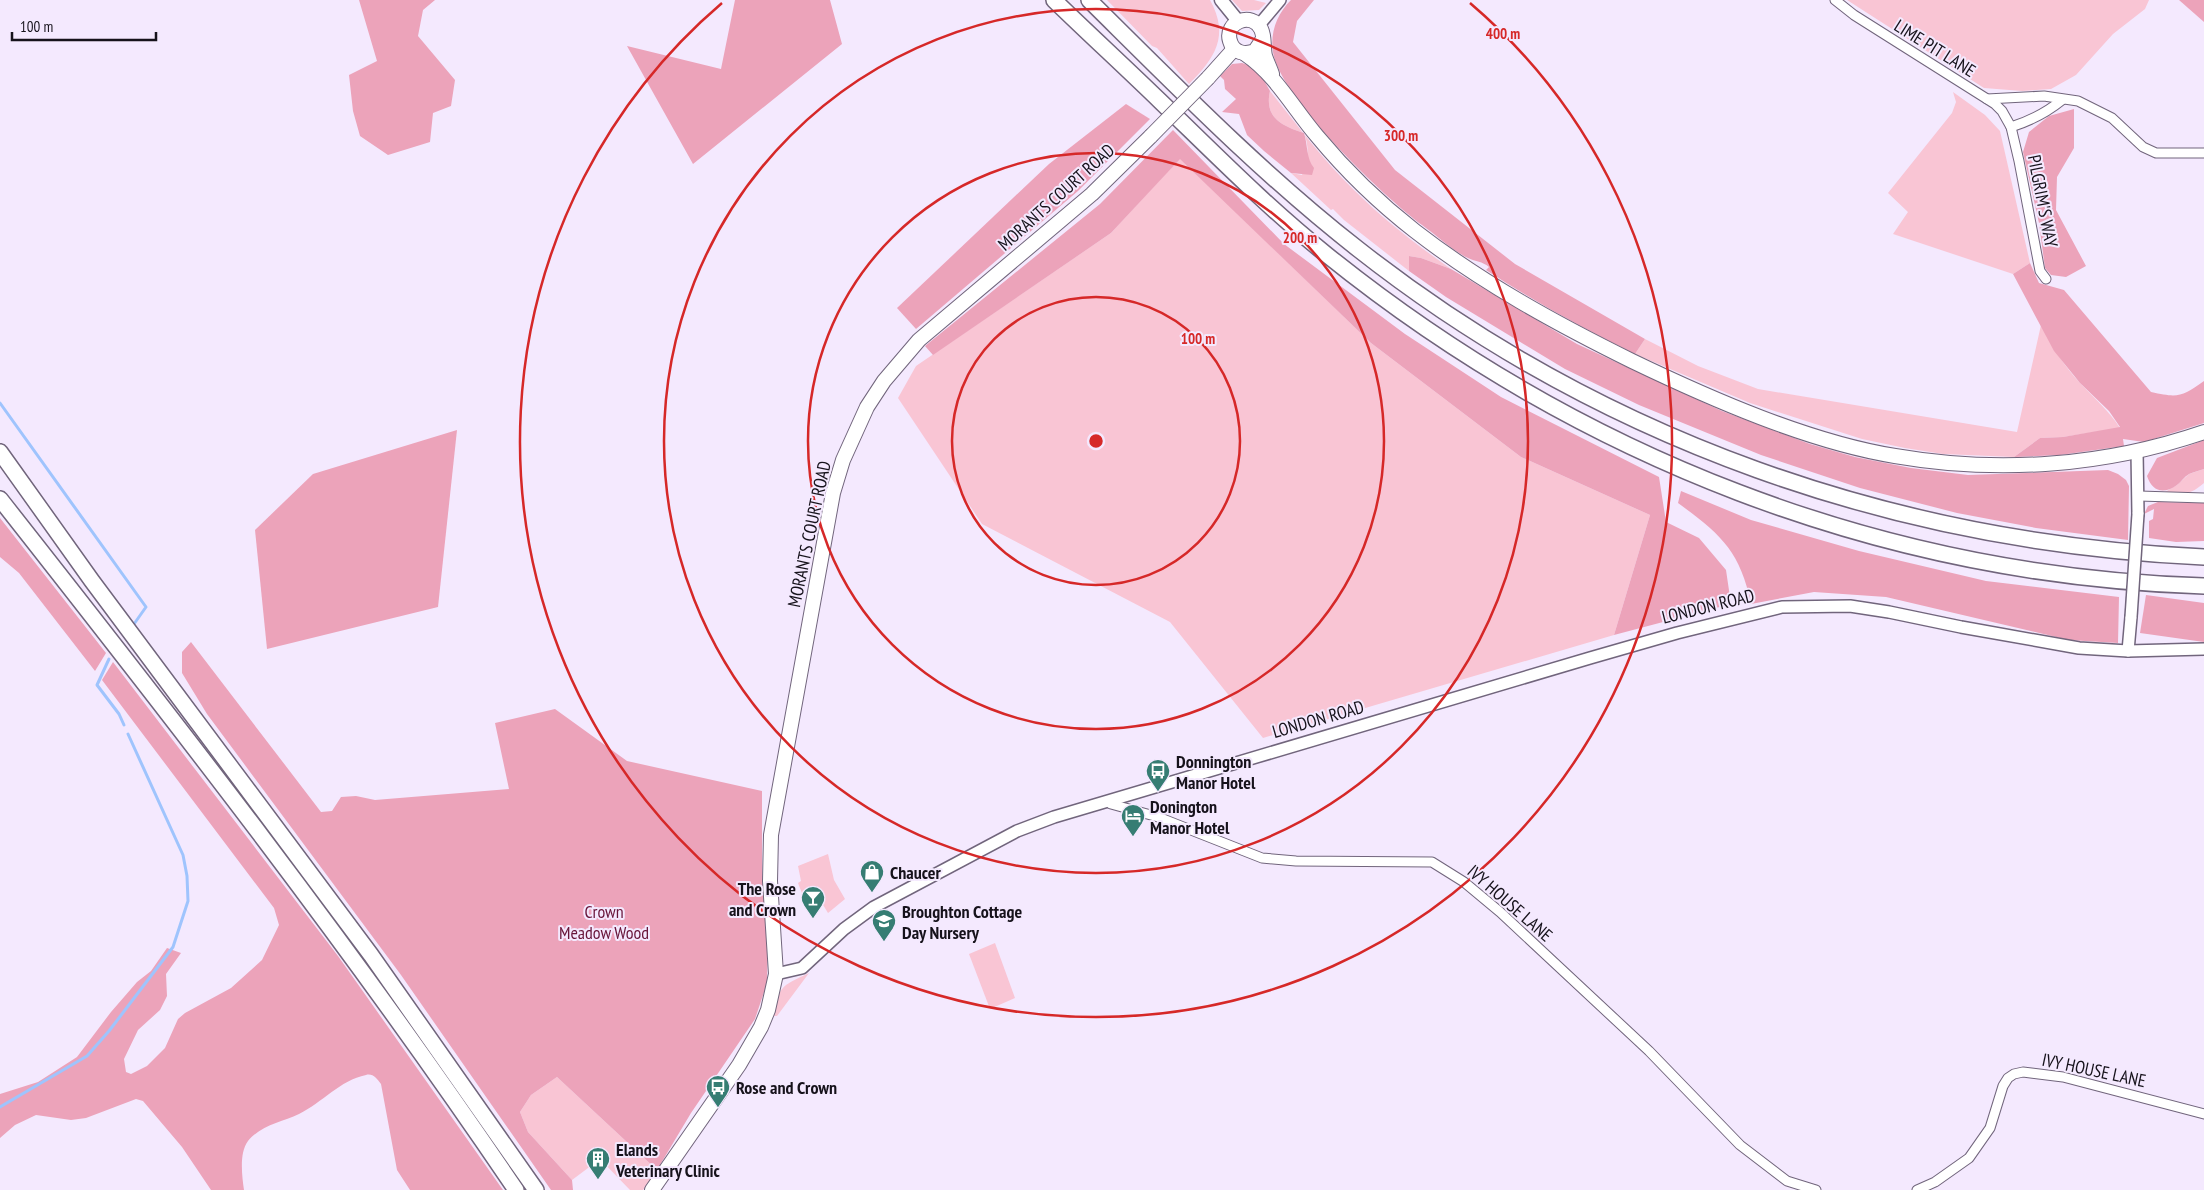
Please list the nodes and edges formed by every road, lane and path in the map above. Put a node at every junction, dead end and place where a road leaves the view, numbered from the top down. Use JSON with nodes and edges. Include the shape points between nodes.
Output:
{"nodes":[{"id":1,"x":1054,"y":0,"type":"edge"},
{"id":2,"x":1089,"y":0,"type":"edge"},
{"id":3,"x":1221,"y":0,"type":"edge"},
{"id":4,"x":1280,"y":0,"type":"edge"},
{"id":5,"x":1835,"y":0,"type":"edge"},
{"id":6,"x":1238,"y":21,"type":"junction"},
{"id":7,"x":1261,"y":32,"type":"junction"},
{"id":8,"x":1239,"y":51,"type":"junction"},
{"id":9,"x":1273,"y":77,"type":"junction"},
{"id":10,"x":1986,"y":99,"type":"junction"},
{"id":11,"x":2062,"y":100,"type":"junction"},
{"id":12,"x":2011,"y":127,"type":"junction"},
{"id":13,"x":2204,"y":153,"type":"edge"},
{"id":14,"x":2046,"y":279,"type":"dead end"},
{"id":15,"x":2204,"y":432,"type":"edge"},
{"id":16,"x":2137,"y":451,"type":"junction"},
{"id":17,"x":0,"y":452,"type":"edge"},
{"id":18,"x":2139,"y":496,"type":"junction"},
{"id":19,"x":2204,"y":498,"type":"edge"},
{"id":20,"x":0,"y":499,"type":"edge"},
{"id":21,"x":2204,"y":557,"type":"edge"},
{"id":22,"x":2204,"y":586,"type":"edge"},
{"id":23,"x":2204,"y":649,"type":"edge"},
{"id":24,"x":2128,"y":651,"type":"junction"},
{"id":25,"x":1108,"y":801,"type":"junction"},
{"id":26,"x":776,"y":974,"type":"junction"},
{"id":27,"x":2204,"y":1114,"type":"edge"},
{"id":28,"x":516,"y":1190,"type":"edge"},
{"id":29,"x":536,"y":1190,"type":"edge"},
{"id":30,"x":652,"y":1190,"type":"edge"},
{"id":31,"x":1816,"y":1190,"type":"edge"},
{"id":32,"x":1918,"y":1190,"type":"edge"}],
"edges":[{"from":1,"to":22,"type":"highway","via":[[1236,175],[1324,254],[1442,341],[1570,418],[1734,492],[1883,539],[2034,570],[2130,582]]},
{"from":2,"to":21,"type":"highway","via":[[1241,148],[1359,250],[1443,311],[1534,368],[1587,396],[1671,436],[1766,473],[1914,518],[2063,546]]},
{"from":3,"to":6,"type":"main road"},
{"from":4,"to":7,"type":"street"},
{"from":5,"to":10,"type":"street","name":"LIME PIT LANE"},
{"from":6,"to":7,"type":"main road","via":[[1249,20]]},
{"from":6,"to":8,"type":"main road","via":[[1229,34],[1231,44]]},
{"from":7,"to":8,"type":"main road","via":[[1259,48],[1250,53]]},
{"from":7,"to":9,"type":"main road"},
{"from":8,"to":9,"type":"main road"},
{"from":8,"to":26,"type":"main road","name":"MORANTS COURT ROAD","bridge":true,"via":[[1092,194],[919,340],[884,381],[854,432],[833,493],[771,835],[770,880]]},
{"from":9,"to":16,"type":"main road","via":[[1342,165],[1416,232],[1543,314],[1612,351],[1708,395],[1829,440],[1894,456],[2008,466],[2049,464]]},
{"from":10,"to":11,"type":"street","via":[[2044,96]]},
{"from":10,"to":12,"type":"street","name":"LIME PIT LANE","via":[[2002,111]]},
{"from":11,"to":12,"type":"street","via":[[2048,112]]},
{"from":11,"to":13,"type":"street","via":[[2078,101],[2112,118],[2143,146],[2156,153]]},
{"from":12,"to":14,"type":"street","name":"PILGRIM'S WAY","via":[[2040,270]]},
{"from":15,"to":16,"type":"main road"},
{"from":16,"to":18,"type":"street"},
{"from":17,"to":29,"type":"highway","via":[[97,588],[371,955]]},
{"from":18,"to":19,"type":"street"},
{"from":18,"to":24,"type":"street","bridge":true},
{"from":20,"to":28,"type":"highway","via":[[161,703],[313,904]]},
{"from":23,"to":24,"type":"street","name":"LONDON ROAD"},
{"from":24,"to":25,"type":"street","name":"LONDON ROAD","via":[[2038,642],[1850,606],[1782,607],[1677,633]]},
{"from":25,"to":26,"type":"street","name":"LONDON ROAD","via":[[1054,816],[1017,831],[874,907],[844,929],[802,968]]},
{"from":25,"to":31,"type":"street","name":"IVY HOUSE LANE","via":[[1262,858],[1432,862],[1464,882],[1500,912],[1648,1051],[1740,1146],[1787,1181]]},
{"from":26,"to":30,"type":"main road","via":[[768,1010],[751,1046]]},
{"from":27,"to":32,"type":"street","name":"IVY HOUSE LANE","via":[[2064,1077],[2023,1072],[2008,1078],[1990,1128],[1969,1158]]}]}
